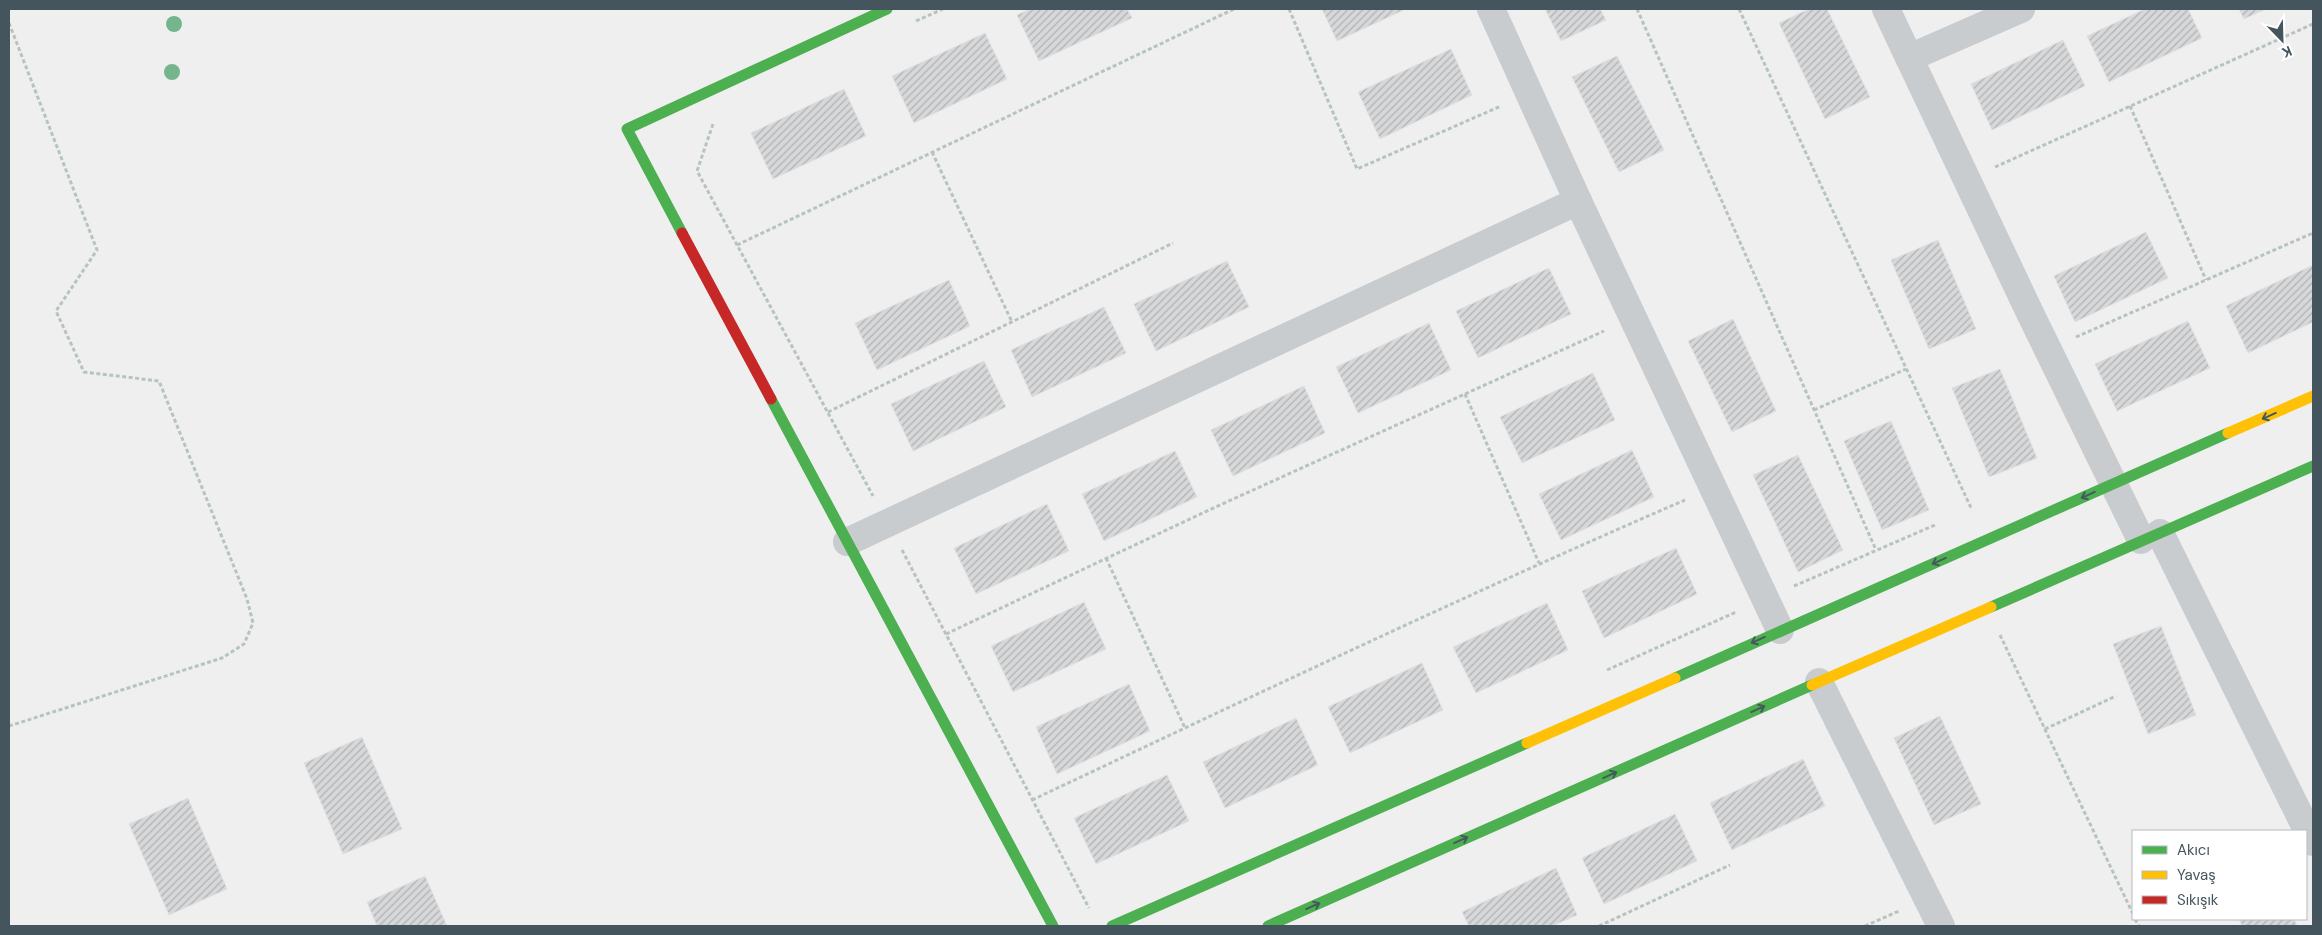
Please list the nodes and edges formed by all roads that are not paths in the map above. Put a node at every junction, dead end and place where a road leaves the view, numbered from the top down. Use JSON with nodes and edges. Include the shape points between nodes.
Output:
{"nodes":[{"id":1,"x":887,"y":9,"type":"edge"},
{"id":2,"x":1491,"y":9,"type":"edge"},
{"id":3,"x":1886,"y":9,"type":"edge"},
{"id":4,"x":2021,"y":9,"type":"edge"},
{"id":5,"x":1909,"y":58,"type":"junction"},
{"id":6,"x":1578,"y":201,"type":"junction"},
{"id":7,"x":2313,"y":396,"type":"edge"},
{"id":8,"x":2313,"y":466,"type":"edge"},
{"id":9,"x":2114,"y":484,"type":"junction"},
{"id":10,"x":2151,"y":536,"type":"junction"},
{"id":11,"x":847,"y":542,"type":"junction"},
{"id":12,"x":1780,"y":630,"type":"junction"},
{"id":13,"x":1820,"y":682,"type":"junction"},
{"id":14,"x":2307,"y":830,"type":"edge"},
{"id":15,"x":2307,"y":831,"type":"edge"},
{"id":16,"x":2313,"y":842,"type":"edge"},
{"id":17,"x":1053,"y":926,"type":"edge"},
{"id":18,"x":1112,"y":926,"type":"edge"},
{"id":19,"x":1268,"y":926,"type":"edge"},
{"id":20,"x":1941,"y":926,"type":"edge"}],
"edges":[{"from":1,"to":11,"type":"street","via":[[626,129]]},
{"from":2,"to":6,"type":"street"},
{"from":3,"to":5,"type":"street"},
{"from":4,"to":5,"type":"street"},
{"from":5,"to":9,"type":"street"},
{"from":6,"to":11,"type":"street"},
{"from":6,"to":12,"type":"street"},
{"from":7,"to":9,"type":"street","one_way":true},
{"from":8,"to":10,"type":"street"},
{"from":9,"to":10,"type":"street"},
{"from":9,"to":12,"type":"street","one_way":true},
{"from":10,"to":13,"type":"street"},
{"from":10,"to":14,"type":"street"},
{"from":11,"to":17,"type":"street"},
{"from":12,"to":18,"type":"street","one_way":true},
{"from":19,"to":13,"type":"street","one_way":true},
{"from":13,"to":20,"type":"street"},
{"from":15,"to":16,"type":"street"}]}
